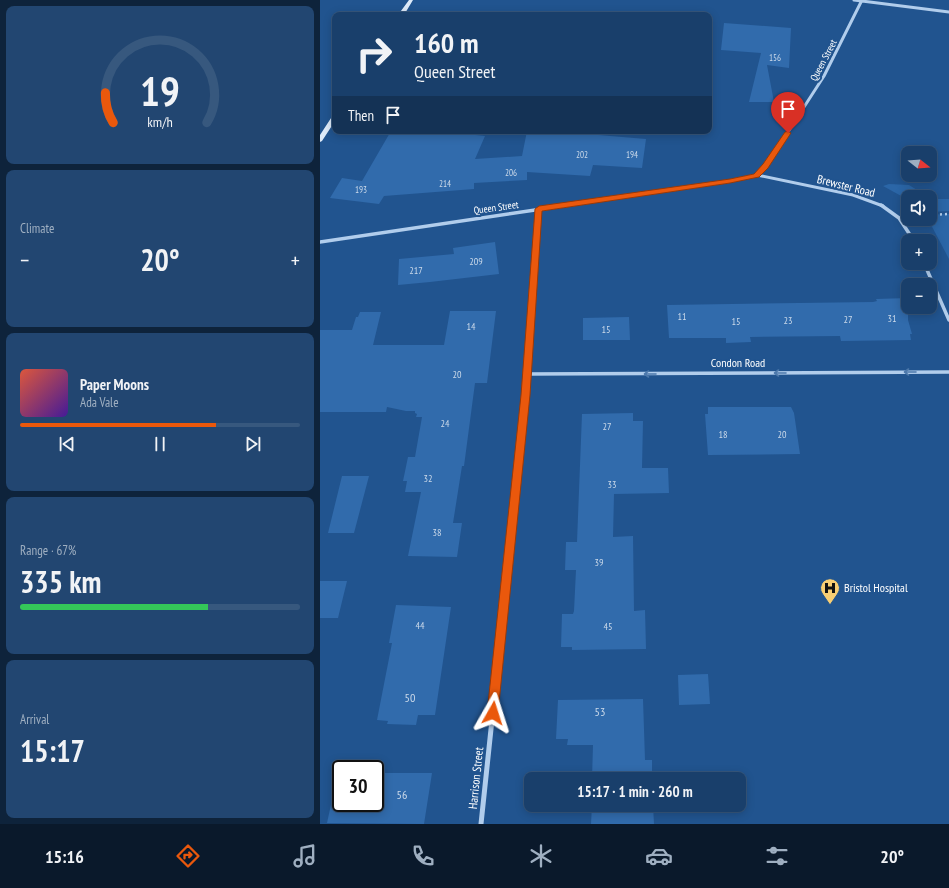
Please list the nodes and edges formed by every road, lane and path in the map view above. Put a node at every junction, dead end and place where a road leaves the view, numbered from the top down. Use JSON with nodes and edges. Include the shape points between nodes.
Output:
{"nodes":[{"id":1,"x":411,"y":0,"type":"edge"},
{"id":2,"x":854,"y":0,"type":"edge"},
{"id":3,"x":862,"y":0,"type":"edge"},
{"id":4,"x":403,"y":12,"type":"edge"},
{"id":5,"x":949,"y":12,"type":"edge"},
{"id":6,"x":332,"y":121,"type":"edge"},
{"id":7,"x":320,"y":140,"type":"edge"},
{"id":8,"x":757,"y":175,"type":"junction"},
{"id":9,"x":539,"y":209,"type":"junction"},
{"id":10,"x":937,"y":214,"type":"edge"},
{"id":11,"x":949,"y":214,"type":"edge"},
{"id":12,"x":911,"y":234,"type":"edge"},
{"id":13,"x":320,"y":242,"type":"edge"},
{"id":14,"x":927,"y":270,"type":"edge"},
{"id":15,"x":949,"y":320,"type":"edge"},
{"id":16,"x":949,"y":372,"type":"edge"},
{"id":17,"x":527,"y":374,"type":"junction"},
{"id":18,"x":481,"y":824,"type":"edge"}],
"edges":[{"from":1,"to":4,"type":"street"},
{"from":2,"to":3,"type":"street"},
{"from":3,"to":5,"type":"street"},
{"from":3,"to":8,"type":"street","name":"Queen Street","via":[[824,76],[766,166]]},
{"from":6,"to":7,"type":"street"},
{"from":8,"to":9,"type":"street","name":"Queen Street"},
{"from":8,"to":12,"type":"street","name":"Brewster Road","via":[[875,202],[892,212]]},
{"from":9,"to":13,"type":"street","name":"Queen Street"},
{"from":9,"to":17,"type":"street","name":"Harrison Street"},
{"from":10,"to":11,"type":"path"},
{"from":14,"to":15,"type":"street"},
{"from":16,"to":17,"type":"street","name":"Condon Road","one_way":true},
{"from":17,"to":18,"type":"street","name":"Harrison Street"}]}
